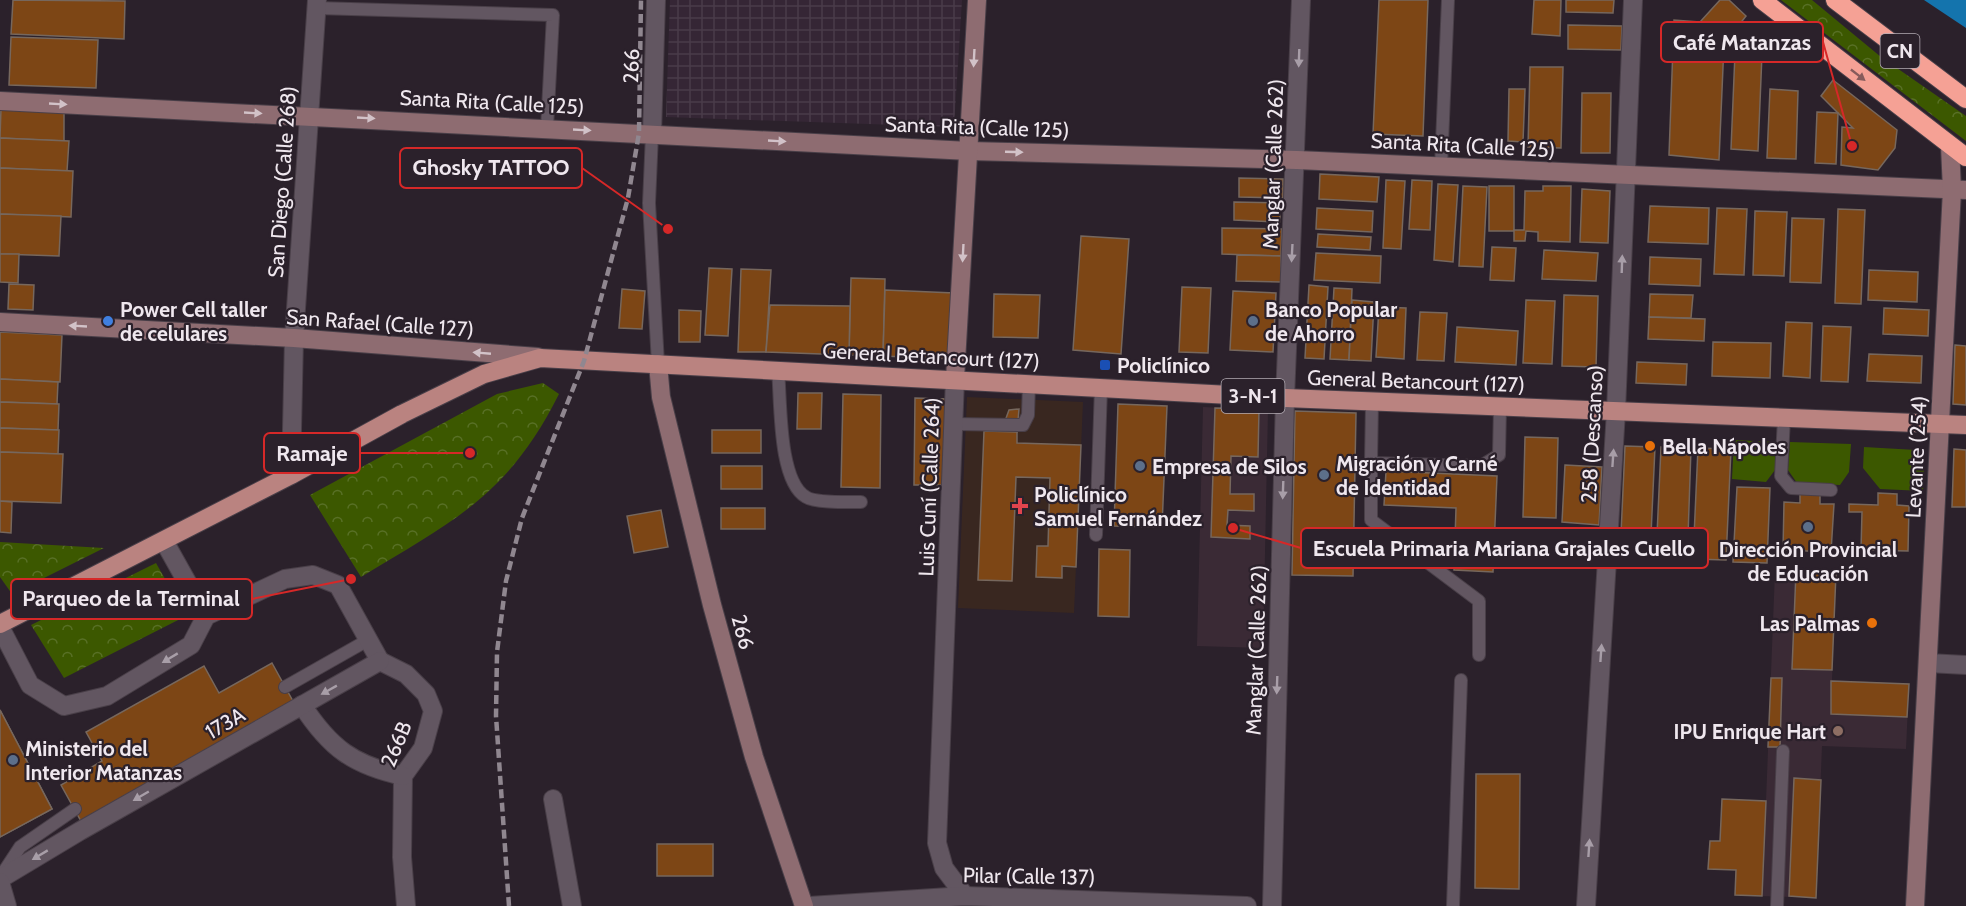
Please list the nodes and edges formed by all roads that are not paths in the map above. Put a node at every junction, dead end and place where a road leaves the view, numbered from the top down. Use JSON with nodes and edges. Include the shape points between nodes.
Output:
{"nodes":[{"id":1,"x":656,"y":0,"type":"edge"},
{"id":2,"x":977,"y":0,"type":"edge"},
{"id":3,"x":1301,"y":0,"type":"edge"},
{"id":4,"x":1448,"y":0,"type":"edge"},
{"id":5,"x":1633,"y":0,"type":"edge"},
{"id":6,"x":1762,"y":0,"type":"edge"},
{"id":7,"x":1835,"y":0,"type":"edge"},
{"id":8,"x":317,"y":4,"type":"edge"},
{"id":9,"x":1966,"y":99,"type":"edge"},
{"id":10,"x":0,"y":101,"type":"edge"},
{"id":11,"x":308,"y":115,"type":"junction"},
{"id":12,"x":547,"y":128,"type":"junction"},
{"id":13,"x":652,"y":134,"type":"junction"},
{"id":14,"x":1950,"y":146,"type":"junction"},
{"id":15,"x":969,"y":151,"type":"junction"},
{"id":16,"x":1966,"y":157,"type":"edge"},
{"id":17,"x":1297,"y":160,"type":"junction"},
{"id":18,"x":1440,"y":166,"type":"junction"},
{"id":19,"x":1625,"y":175,"type":"junction"},
{"id":20,"x":1959,"y":190,"type":"edge"},
{"id":21,"x":0,"y":322,"type":"edge"},
{"id":22,"x":294,"y":338,"type":"junction"},
{"id":23,"x":540,"y":358,"type":"junction"},
{"id":24,"x":658,"y":364,"type":"junction"},
{"id":25,"x":778,"y":370,"type":"junction"},
{"id":26,"x":955,"y":379,"type":"junction"},
{"id":27,"x":1029,"y":383,"type":"junction"},
{"id":28,"x":1101,"y":387,"type":"junction"},
{"id":29,"x":1285,"y":398,"type":"junction"},
{"id":30,"x":1372,"y":402,"type":"junction"},
{"id":31,"x":1500,"y":407,"type":"junction"},
{"id":32,"x":1616,"y":411,"type":"junction"},
{"id":33,"x":1784,"y":418,"type":"junction"},
{"id":34,"x":954,"y":423,"type":"junction"},
{"id":35,"x":1940,"y":424,"type":"junction"},
{"id":36,"x":1966,"y":425,"type":"edge"},
{"id":37,"x":1371,"y":463,"type":"junction"},
{"id":38,"x":291,"y":475,"type":"junction"},
{"id":39,"x":1831,"y":490,"type":"dead end"},
{"id":40,"x":861,"y":502,"type":"dead end"},
{"id":41,"x":1096,"y":535,"type":"dead end"},
{"id":42,"x":164,"y":541,"type":"junction"},
{"id":43,"x":206,"y":616,"type":"junction"},
{"id":44,"x":0,"y":626,"type":"edge"},
{"id":45,"x":368,"y":640,"type":"junction"},
{"id":46,"x":1479,"y":655,"type":"dead end"},
{"id":47,"x":380,"y":661,"type":"junction"},
{"id":48,"x":1928,"y":663,"type":"junction"},
{"id":49,"x":1966,"y":665,"type":"edge"},
{"id":50,"x":1461,"y":680,"type":"dead end"},
{"id":51,"x":285,"y":687,"type":"dead end"},
{"id":52,"x":302,"y":705,"type":"junction"},
{"id":53,"x":1783,"y":751,"type":"dead end"},
{"id":54,"x":403,"y":776,"type":"junction"},
{"id":55,"x":554,"y":799,"type":"dead end"},
{"id":56,"x":75,"y":809,"type":"dead end"},
{"id":57,"x":0,"y":880,"type":"edge"},
{"id":58,"x":965,"y":896,"type":"junction"},
{"id":59,"x":7,"y":906,"type":"edge"},
{"id":60,"x":406,"y":906,"type":"edge"},
{"id":61,"x":572,"y":906,"type":"edge"},
{"id":62,"x":804,"y":906,"type":"edge"},
{"id":63,"x":809,"y":906,"type":"edge"},
{"id":64,"x":1247,"y":906,"type":"edge"},
{"id":65,"x":1272,"y":906,"type":"edge"},
{"id":66,"x":1453,"y":906,"type":"edge"},
{"id":67,"x":1586,"y":906,"type":"edge"},
{"id":68,"x":1777,"y":906,"type":"edge"},
{"id":69,"x":1915,"y":906,"type":"edge"}],
"edges":[{"from":1,"to":13,"type":"street","name":"266"},
{"from":2,"to":15,"type":"street","name":"Luis Cuní (Calle 264)","one_way":true},
{"from":3,"to":17,"type":"street","name":"Manglar (Calle 262)","one_way":true},
{"from":4,"to":18,"type":"lane"},
{"from":5,"to":19,"type":"street","name":"258 (Descanso)"},
{"from":6,"to":14,"type":"highway","number":"CN","one_way":true},
{"from":7,"to":9,"type":"highway","number":"CN"},
{"from":8,"to":11,"type":"street","name":"San Diego (Calle 268)"},
{"from":8,"to":12,"type":"lane","via":[[553,15]]},
{"from":10,"to":11,"type":"street","name":"Santa Rita (Calle 125)","one_way":true},
{"from":11,"to":12,"type":"street","name":"Santa Rita (Calle 125)","one_way":true},
{"from":11,"to":22,"type":"street","name":"San Diego (Calle 268)"},
{"from":12,"to":13,"type":"street","name":"Santa Rita (Calle 125)","one_way":true},
{"from":13,"to":15,"type":"street","name":"Santa Rita (Calle 125)","one_way":true},
{"from":13,"to":24,"type":"lane","via":[[649,203]]},
{"from":14,"to":16,"type":"highway","number":"CN"},
{"from":14,"to":20,"type":"street","name":"Levante (254)"},
{"from":15,"to":17,"type":"street","name":"Santa Rita (Calle 125)","one_way":true},
{"from":15,"to":26,"type":"street","name":"Luis Cuní (Calle 264)","one_way":true},
{"from":17,"to":18,"type":"street","name":"Santa Rita (Calle 125)"},
{"from":17,"to":29,"type":"street","name":"Manglar (Calle 262)","one_way":true},
{"from":18,"to":19,"type":"street","name":"Santa Rita (Calle 125)"},
{"from":19,"to":20,"type":"street","name":"Santa Rita (Calle 125)"},
{"from":32,"to":19,"type":"street","name":"258 (Descanso)","one_way":true},
{"from":20,"to":35,"type":"street","name":"Levante (254)"},
{"from":22,"to":21,"type":"street","name":"San Rafael (Calle 127)","one_way":true},
{"from":23,"to":22,"type":"street","name":"San Rafael (Calle 127)","one_way":true},
{"from":22,"to":38,"type":"street","name":"San Diego (Calle 268)"},
{"from":23,"to":24,"type":"main road","name":"General Betancourt (127)","number":"3-N-1"},
{"from":23,"to":38,"type":"main road","number":"3-N-1","via":[[462,384]]},
{"from":24,"to":25,"type":"main road","name":"General Betancourt (127)","number":"3-N-1"},
{"from":24,"to":62,"type":"street","name":"266","via":[[661,397],[712,605],[754,757]]},
{"from":25,"to":26,"type":"main road","name":"General Betancourt (127)","number":"3-N-1"},
{"from":25,"to":40,"type":"lane","via":[[784,449],[795,489],[808,499]]},
{"from":26,"to":27,"type":"main road","name":"General Betancourt (127)","number":"3-N-1"},
{"from":26,"to":34,"type":"street","name":"Luis Cuní (Calle 264)"},
{"from":27,"to":28,"type":"main road","name":"General Betancourt (127)","number":"3-N-1"},
{"from":27,"to":34,"type":"lane","via":[[1028,415],[1023,424]]},
{"from":28,"to":29,"type":"main road","name":"General Betancourt (127)","number":"3-N-1"},
{"from":28,"to":41,"type":"lane"},
{"from":29,"to":30,"type":"main road","name":"General Betancourt (127)","number":"3-N-1"},
{"from":29,"to":65,"type":"street","name":"Manglar (Calle 262)","one_way":true},
{"from":30,"to":31,"type":"main road","name":"General Betancourt (127)","number":"3-N-1"},
{"from":30,"to":37,"type":"lane"},
{"from":31,"to":32,"type":"main road","name":"General Betancourt (127)","number":"3-N-1"},
{"from":31,"to":37,"type":"lane","via":[[1498,455],[1481,466]]},
{"from":32,"to":33,"type":"main road","name":"General Betancourt (127)","number":"3-N-1"},
{"from":67,"to":32,"type":"street","name":"258 (Descanso)","one_way":true},
{"from":33,"to":35,"type":"main road","name":"General Betancourt (127)","number":"3-N-1"},
{"from":33,"to":39,"type":"lane","via":[[1781,476],[1791,488]]},
{"from":34,"to":58,"type":"street","name":"Luis Cuní (Calle 264)","via":[[937,843],[944,868]]},
{"from":35,"to":36,"type":"main road","name":"General Betancourt (127)","number":"3-N-1"},
{"from":35,"to":48,"type":"street","name":"Levante (254)"},
{"from":37,"to":46,"type":"lane","via":[[1371,520],[1479,601]]},
{"from":38,"to":42,"type":"main road","number":"3-N-1"},
{"from":42,"to":43,"type":"street"},
{"from":42,"to":44,"type":"main road","number":"3-N-1"},
{"from":43,"to":44,"type":"street","one_way":true,"via":[[191,645],[107,696],[64,706],[30,686]]},
{"from":43,"to":45,"type":"street","via":[[285,579],[313,575],[338,585]]},
{"from":45,"to":47,"type":"street"},
{"from":45,"to":51,"type":"lane"},
{"from":47,"to":52,"type":"street","name":"173A","one_way":true},
{"from":47,"to":54,"type":"street","name":"266B","via":[[406,674],[426,694],[433,711],[423,748]]},
{"from":48,"to":49,"type":"street"},
{"from":48,"to":69,"type":"street","name":"Levante (254)"},
{"from":50,"to":66,"type":"lane"},
{"from":52,"to":54,"type":"street","via":[[319,732],[353,760]]},
{"from":52,"to":57,"type":"street","name":"173A","one_way":true},
{"from":53,"to":68,"type":"lane"},
{"from":54,"to":60,"type":"street","name":"266B"},
{"from":55,"to":61,"type":"street"},
{"from":56,"to":57,"type":"lane","via":[[20,847]]},
{"from":57,"to":59,"type":"street"},
{"from":58,"to":63,"type":"street","name":"Pilar (Calle 137)"},
{"from":58,"to":64,"type":"street","name":"Pilar (Calle 137)"}]}
